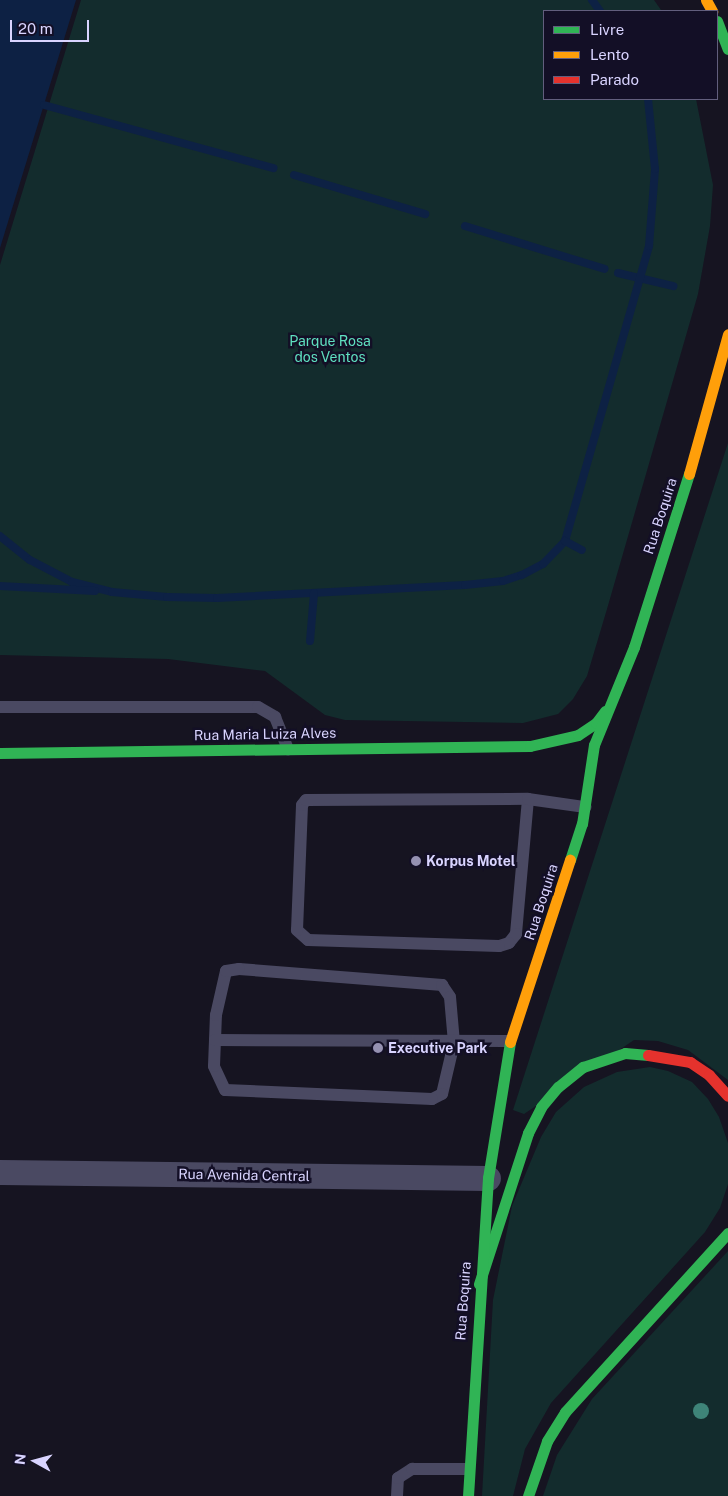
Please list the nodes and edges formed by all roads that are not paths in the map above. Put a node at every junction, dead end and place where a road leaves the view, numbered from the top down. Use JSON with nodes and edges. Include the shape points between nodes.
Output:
{"nodes":[{"id":1,"x":718,"y":24,"type":"edge"},
{"id":2,"x":728,"y":49,"type":"edge"},
{"id":3,"x":728,"y":334,"type":"edge"},
{"id":4,"x":614,"y":698,"type":"junction"},
{"id":5,"x":0,"y":707,"type":"edge"},
{"id":6,"x":530,"y":746,"type":"junction"},
{"id":7,"x":288,"y":749,"type":"junction"},
{"id":8,"x":556,"y":752,"type":"dead end"},
{"id":9,"x":0,"y":753,"type":"edge"},
{"id":10,"x":577,"y":764,"type":"dead end"},
{"id":11,"x":528,"y":799,"type":"junction"},
{"id":12,"x":586,"y":802,"type":"junction"},
{"id":13,"x":215,"y":1040,"type":"junction"},
{"id":14,"x":510,"y":1041,"type":"junction"},
{"id":15,"x":454,"y":1043,"type":"junction"},
{"id":16,"x":728,"y":1096,"type":"edge"},
{"id":17,"x":0,"y":1172,"type":"edge"},
{"id":18,"x":488,"y":1178,"type":"junction"},
{"id":19,"x":728,"y":1226,"type":"edge"},
{"id":20,"x":728,"y":1233,"type":"edge"},
{"id":21,"x":719,"y":1244,"type":"junction"},
{"id":22,"x":478,"y":1284,"type":"junction"},
{"id":23,"x":469,"y":1469,"type":"junction"},
{"id":24,"x":397,"y":1496,"type":"edge"},
{"id":25,"x":468,"y":1496,"type":"edge"},
{"id":26,"x":528,"y":1496,"type":"edge"}],
"edges":[{"from":1,"to":2,"type":"main road"},
{"from":3,"to":4,"type":"main road","name":"Rua Boquira","via":[[704,431]]},
{"from":4,"to":6,"type":"main road","name":"Rua Maria Luiza Alves","via":[[596,723],[583,732]]},
{"from":4,"to":12,"type":"main road","name":"Rua Boquira","via":[[593,751]]},
{"from":5,"to":7,"type":"lane","via":[[258,707],[275,717]]},
{"from":6,"to":7,"type":"main road","name":"Rua Maria Luiza Alves"},
{"from":6,"to":8,"type":"main road","name":"Rua Maria Luiza Alves"},
{"from":7,"to":9,"type":"main road","name":"Rua Maria Luiza Alves"},
{"from":10,"to":12,"type":"main road"},
{"from":11,"to":11,"type":"lane","via":[[516,934],[509,943],[499,946],[308,940],[297,930],[302,805],[306,800]]},
{"from":11,"to":12,"type":"lane"},
{"from":12,"to":14,"type":"main road","name":"Rua Boquira"},
{"from":13,"to":15,"type":"lane"},
{"from":13,"to":15,"type":"lane","via":[[214,1066],[225,1090],[432,1099],[442,1094]]},
{"from":13,"to":15,"type":"lane","via":[[226,971],[239,970],[442,984],[450,997]]},
{"from":14,"to":15,"type":"lane"},
{"from":14,"to":18,"type":"main road","name":"Rua Boquira"},
{"from":16,"to":22,"type":"main road","via":[[709,1075],[690,1062],[669,1056],[625,1053],[583,1067],[558,1087],[541,1107],[528,1133]]},
{"from":17,"to":18,"type":"street","name":"Rua Avenida Central"},
{"from":18,"to":22,"type":"main road","name":"Rua Boquira"},
{"from":19,"to":21,"type":"main road"},
{"from":20,"to":21,"type":"main road"},
{"from":21,"to":26,"type":"main road","via":[[565,1412],[547,1441]]},
{"from":22,"to":23,"type":"main road","name":"Rua Boquira"},
{"from":23,"to":24,"type":"lane","via":[[412,1469],[398,1478]]},
{"from":23,"to":25,"type":"main road","name":"Rua Boquira"}]}
